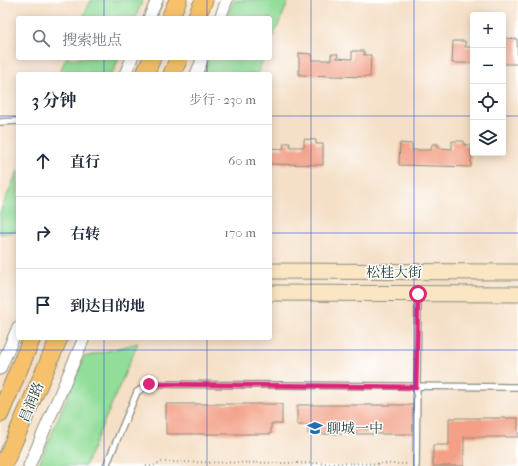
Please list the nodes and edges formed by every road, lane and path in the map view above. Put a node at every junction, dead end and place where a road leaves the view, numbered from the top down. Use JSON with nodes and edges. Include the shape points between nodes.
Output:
{"nodes":[{"id":1,"x":157,"y":0,"type":"edge"},
{"id":2,"x":178,"y":0,"type":"edge"},
{"id":3,"x":204,"y":0,"type":"edge"},
{"id":4,"x":227,"y":0,"type":"edge"},
{"id":5,"x":150,"y":16,"type":"edge"},
{"id":6,"x":171,"y":16,"type":"edge"},
{"id":7,"x":197,"y":16,"type":"edge"},
{"id":8,"x":221,"y":16,"type":"edge"},
{"id":9,"x":131,"y":60,"type":"edge"},
{"id":10,"x":151,"y":60,"type":"edge"},
{"id":11,"x":178,"y":60,"type":"edge"},
{"id":12,"x":202,"y":60,"type":"edge"},
{"id":13,"x":126,"y":72,"type":"edge"},
{"id":14,"x":147,"y":72,"type":"edge"},
{"id":15,"x":173,"y":72,"type":"edge"},
{"id":16,"x":197,"y":72,"type":"edge"},
{"id":17,"x":16,"y":121,"type":"edge"},
{"id":18,"x":0,"y":122,"type":"edge"},
{"id":19,"x":272,"y":271,"type":"edge"},
{"id":20,"x":518,"y":272,"type":"edge"},
{"id":21,"x":272,"y":293,"type":"edge"},
{"id":22,"x":418,"y":294,"type":"junction"},
{"id":23,"x":518,"y":294,"type":"edge"},
{"id":24,"x":16,"y":332,"type":"edge"},
{"id":25,"x":31,"y":340,"type":"edge"},
{"id":26,"x":58,"y":340,"type":"edge"},
{"id":27,"x":83,"y":340,"type":"edge"},
{"id":28,"x":0,"y":369,"type":"edge"},
{"id":29,"x":416,"y":387,"type":"junction"},
{"id":30,"x":518,"y":387,"type":"edge"},
{"id":31,"x":0,"y":414,"type":"edge"},
{"id":32,"x":416,"y":465,"type":"edge"},
{"id":33,"x":4,"y":466,"type":"edge"},
{"id":34,"x":29,"y":466,"type":"edge"},
{"id":35,"x":106,"y":466,"type":"edge"},
{"id":36,"x":146,"y":466,"type":"edge"}],
"edges":[{"from":1,"to":5,"type":"street"},
{"from":2,"to":6,"type":"main road"},
{"from":3,"to":7,"type":"main road"},
{"from":4,"to":8,"type":"street"},
{"from":9,"to":13,"type":"street"},
{"from":10,"to":14,"type":"main road"},
{"from":11,"to":15,"type":"main road"},
{"from":12,"to":16,"type":"street"},
{"from":17,"to":18,"type":"lane"},
{"from":19,"to":20,"type":"main road","name":"松桂大街"},
{"from":21,"to":22,"type":"main road","name":"松桂大街"},
{"from":22,"to":23,"type":"main road","name":"松桂大街"},
{"from":22,"to":29,"type":"lane"},
{"from":24,"to":28,"type":"street"},
{"from":25,"to":31,"type":"main road","name":"昌润路"},
{"from":26,"to":33,"type":"main road","name":"昌润路"},
{"from":27,"to":34,"type":"street"},
{"from":29,"to":30,"type":"lane"},
{"from":29,"to":32,"type":"lane"},
{"from":29,"to":35,"type":"lane","via":[[149,384],[137,392]]},
{"from":32,"to":36,"type":"path","via":[[161,462],[154,466]]}]}
